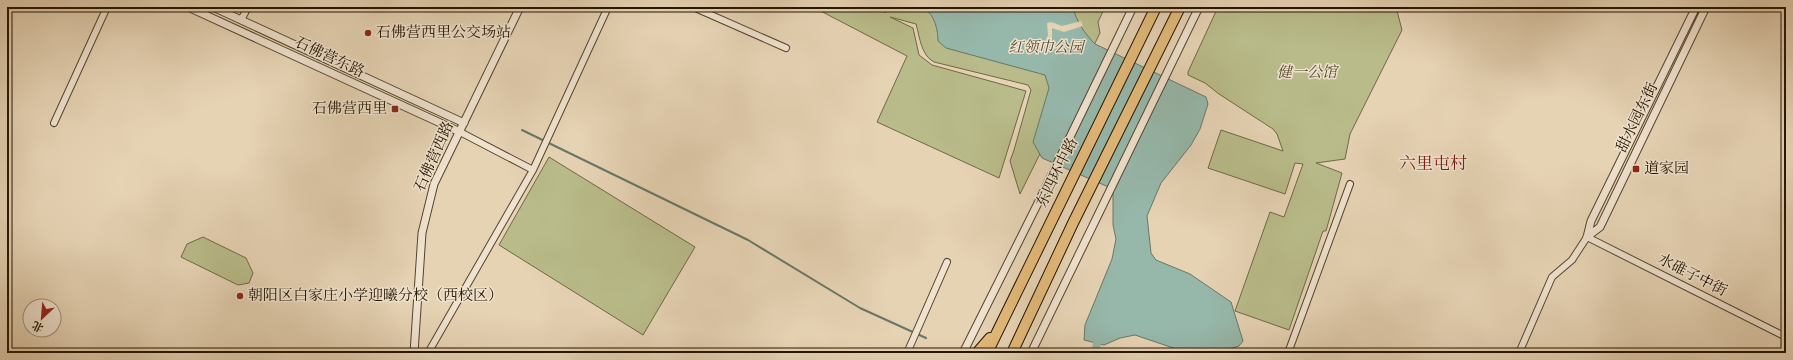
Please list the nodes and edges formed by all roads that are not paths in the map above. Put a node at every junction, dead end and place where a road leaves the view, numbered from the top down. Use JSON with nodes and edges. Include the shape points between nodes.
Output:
{"nodes":[{"id":1,"x":107,"y":7,"type":"edge"},
{"id":2,"x":188,"y":7,"type":"edge"},
{"id":3,"x":213,"y":7,"type":"edge"},
{"id":4,"x":248,"y":7,"type":"edge"},
{"id":5,"x":520,"y":7,"type":"edge"},
{"id":6,"x":608,"y":7,"type":"edge"},
{"id":7,"x":693,"y":7,"type":"edge"},
{"id":8,"x":1133,"y":7,"type":"edge"},
{"id":9,"x":1156,"y":7,"type":"edge"},
{"id":10,"x":1180,"y":7,"type":"edge"},
{"id":11,"x":1199,"y":7,"type":"edge"},
{"id":12,"x":1696,"y":7,"type":"edge"},
{"id":13,"x":1706,"y":7,"type":"edge"},
{"id":14,"x":242,"y":20,"type":"junction"},
{"id":15,"x":786,"y":48,"type":"dead end"},
{"id":16,"x":54,"y":123,"type":"dead end"},
{"id":17,"x":464,"y":123,"type":"junction"},
{"id":18,"x":460,"y":132,"type":"junction"},
{"id":19,"x":533,"y":170,"type":"junction"},
{"id":20,"x":1350,"y":184,"type":"dead end"},
{"id":21,"x":1588,"y":237,"type":"junction"},
{"id":22,"x":948,"y":262,"type":"dead end"},
{"id":23,"x":1001,"y":324,"type":"junction"},
{"id":24,"x":1022,"y":334,"type":"junction"},
{"id":25,"x":1786,"y":337,"type":"edge"},
{"id":26,"x":414,"y":353,"type":"edge"},
{"id":27,"x":428,"y":353,"type":"edge"},
{"id":28,"x":907,"y":353,"type":"edge"},
{"id":29,"x":963,"y":353,"type":"edge"},
{"id":30,"x":977,"y":353,"type":"edge"},
{"id":31,"x":987,"y":353,"type":"edge"},
{"id":32,"x":1012,"y":353,"type":"edge"},
{"id":33,"x":1017,"y":353,"type":"edge"},
{"id":34,"x":1031,"y":353,"type":"edge"},
{"id":35,"x":1288,"y":353,"type":"edge"},
{"id":36,"x":1519,"y":353,"type":"edge"}],
"edges":[{"from":1,"to":16,"type":"street"},
{"from":2,"to":18,"type":"street","name":"石佛营东路"},
{"from":3,"to":14,"type":"street","name":"石佛营东路"},
{"from":4,"to":14,"type":"street"},
{"from":5,"to":17,"type":"street","name":"石佛营西路"},
{"from":6,"to":19,"type":"street"},
{"from":7,"to":15,"type":"street"},
{"from":8,"to":29,"type":"street","name":"东四环中路"},
{"from":9,"to":23,"type":"highway","name":"东四环中路"},
{"from":10,"to":24,"type":"highway","via":[[1073,223]]},
{"from":11,"to":34,"type":"street"},
{"from":12,"to":21,"type":"street","name":"甜水园东街","via":[[1591,221]]},
{"from":13,"to":21,"type":"street","name":"甜水园东街","via":[[1600,227]]},
{"from":14,"to":17,"type":"street","name":"石佛营东路"},
{"from":17,"to":18,"type":"street","name":"石佛营西路"},
{"from":18,"to":19,"type":"street"},
{"from":18,"to":26,"type":"street","name":"石佛营西路","via":[[434,184],[423,225]]},
{"from":19,"to":27,"type":"street"},
{"from":20,"to":35,"type":"street"},
{"from":21,"to":25,"type":"street","name":"水碓子中街"},
{"from":21,"to":36,"type":"street","name":"甜水园东街","via":[[1572,260],[1552,277]]},
{"from":22,"to":28,"type":"street"},
{"from":23,"to":30,"type":"highway"},
{"from":23,"to":31,"type":"highway","name":"东四环中路"},
{"from":24,"to":32,"type":"highway"},
{"from":24,"to":33,"type":"highway"}]}
